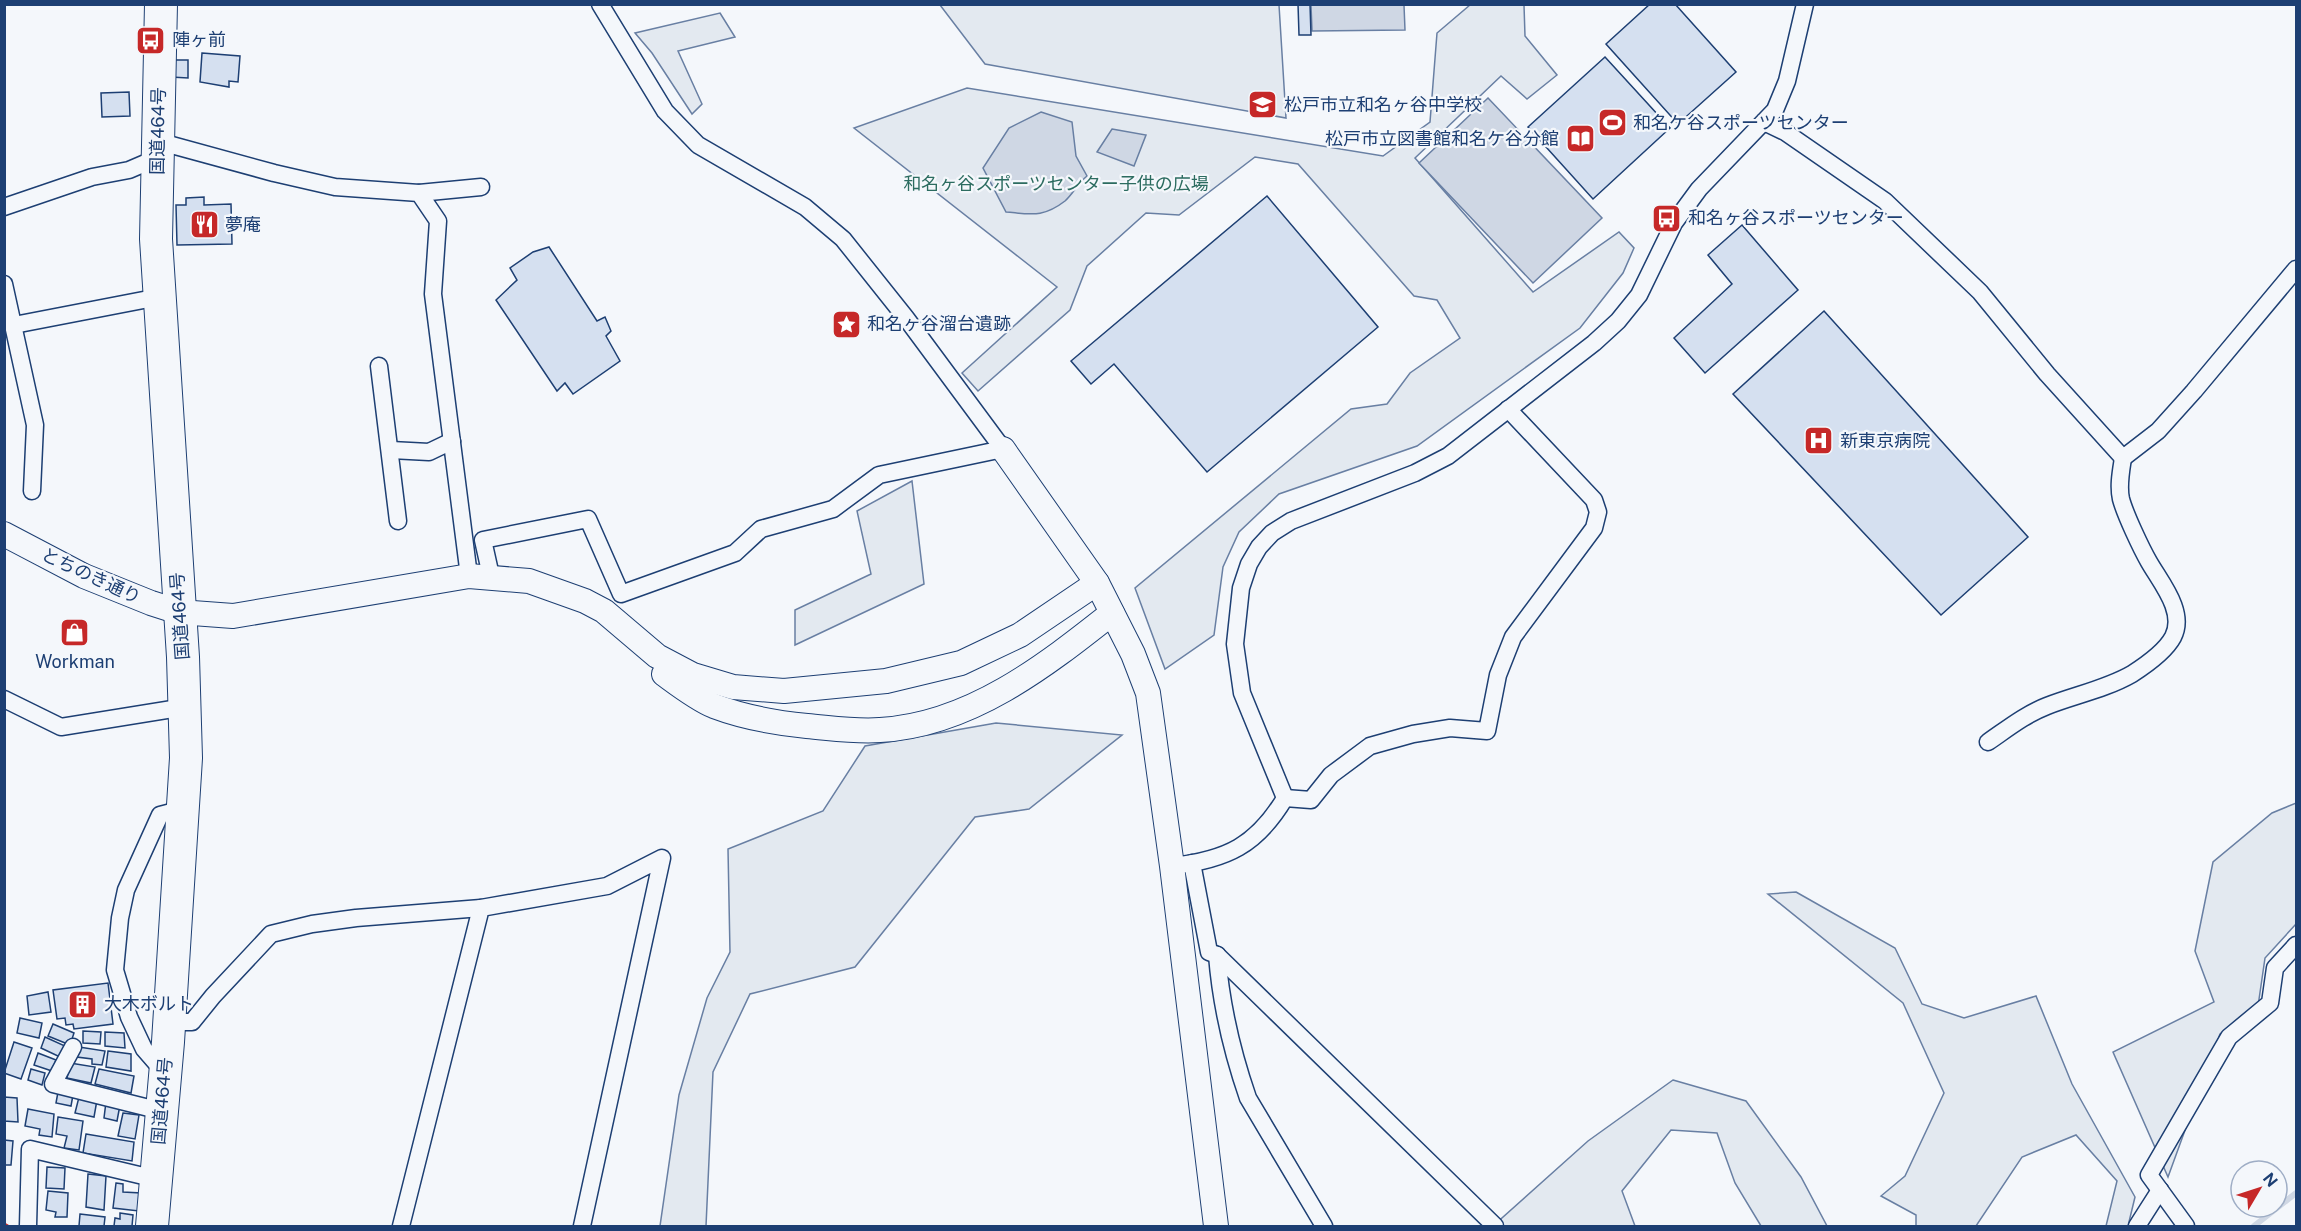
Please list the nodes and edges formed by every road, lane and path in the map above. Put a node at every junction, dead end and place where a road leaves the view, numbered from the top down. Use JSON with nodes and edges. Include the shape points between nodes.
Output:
{"nodes":[{"id":1,"x":161,"y":4,"type":"edge"},
{"id":2,"x":1805,"y":4,"type":"edge"},
{"id":3,"x":603,"y":6,"type":"edge"},
{"id":4,"x":1764,"y":122,"type":"junction"},
{"id":5,"x":157,"y":150,"type":"junction"},
{"id":6,"x":481,"y":187,"type":"dead end"},
{"id":7,"x":418,"y":193,"type":"junction"},
{"id":8,"x":4,"y":207,"type":"edge"},
{"id":9,"x":2296,"y":269,"type":"edge"},
{"id":10,"x":4,"y":284,"type":"edge"},
{"id":11,"x":159,"y":297,"type":"junction"},
{"id":12,"x":14,"y":325,"type":"junction"},
{"id":13,"x":379,"y":366,"type":"dead end"},
{"id":14,"x":1508,"y":409,"type":"junction"},
{"id":15,"x":452,"y":441,"type":"junction"},
{"id":16,"x":1003,"y":449,"type":"junction"},
{"id":17,"x":391,"y":450,"type":"junction"},
{"id":18,"x":2123,"y":458,"type":"junction"},
{"id":19,"x":32,"y":490,"type":"dead end"},
{"id":20,"x":398,"y":522,"type":"dead end"},
{"id":21,"x":4,"y":534,"type":"edge"},
{"id":22,"x":480,"y":576,"type":"junction"},
{"id":23,"x":1097,"y":583,"type":"junction"},
{"id":24,"x":562,"y":592,"type":"junction"},
{"id":25,"x":179,"y":612,"type":"junction"},
{"id":26,"x":1112,"y":613,"type":"junction"},
{"id":27,"x":4,"y":699,"type":"edge"},
{"id":28,"x":185,"y":707,"type":"junction"},
{"id":29,"x":1988,"y":742,"type":"dead end"},
{"id":30,"x":1285,"y":798,"type":"junction"},
{"id":31,"x":183,"y":809,"type":"junction"},
{"id":32,"x":1182,"y":864,"type":"junction"},
{"id":33,"x":481,"y":908,"type":"junction"},
{"id":34,"x":2296,"y":945,"type":"edge"},
{"id":35,"x":1217,"y":955,"type":"junction"},
{"id":36,"x":169,"y":1022,"type":"junction"},
{"id":37,"x":73,"y":1047,"type":"dead end"},
{"id":38,"x":164,"y":1072,"type":"junction"},
{"id":39,"x":161,"y":1111,"type":"junction"},
{"id":40,"x":156,"y":1179,"type":"junction"},
{"id":41,"x":2160,"y":1190,"type":"junction"},
{"id":42,"x":28,"y":1227,"type":"edge"},
{"id":43,"x":152,"y":1227,"type":"edge"},
{"id":44,"x":401,"y":1227,"type":"edge"},
{"id":45,"x":582,"y":1227,"type":"edge"},
{"id":46,"x":1216,"y":1227,"type":"edge"},
{"id":47,"x":1324,"y":1227,"type":"edge"},
{"id":48,"x":1495,"y":1227,"type":"edge"},
{"id":49,"x":2137,"y":1227,"type":"edge"},
{"id":50,"x":2186,"y":1227,"type":"edge"}],
"edges":[{"from":1,"to":5,"type":"highway","name":"国道464号"},
{"from":2,"to":4,"type":"street","via":[[1787,81],[1775,110]]},
{"from":3,"to":16,"type":"street","via":[[665,111],[698,145],[805,207],[843,239]]},
{"from":4,"to":14,"type":"street","via":[[1699,189],[1674,223],[1632,306],[1594,343]]},
{"from":4,"to":18,"type":"street","via":[[1785,132],[1885,201],[1980,292]]},
{"from":5,"to":7,"type":"street","via":[[335,187]]},
{"from":5,"to":8,"type":"street","via":[[129,170],[92,177]]},
{"from":5,"to":11,"type":"highway","name":"国道464号"},
{"from":6,"to":7,"type":"street"},
{"from":7,"to":15,"type":"street","via":[[438,221],[433,294]]},
{"from":9,"to":18,"type":"street","via":[[2165,423]]},
{"from":10,"to":12,"type":"street"},
{"from":11,"to":12,"type":"street"},
{"from":11,"to":25,"type":"highway","name":"国道464号"},
{"from":12,"to":19,"type":"street","via":[[35,424]]},
{"from":13,"to":17,"type":"street"},
{"from":14,"to":30,"type":"street","via":[[1448,456],[1415,473],[1291,521],[1272,532],[1258,547],[1241,588],[1234,644],[1242,693]]},
{"from":14,"to":30,"type":"street","via":[[1594,500],[1598,512],[1594,528],[1514,637],[1498,675],[1487,731],[1450,728],[1370,746],[1332,775],[1311,800]]},
{"from":15,"to":17,"type":"street","via":[[429,452]]},
{"from":15,"to":22,"type":"street"},
{"from":16,"to":22,"type":"street","via":[[879,475],[832,509],[761,529],[735,553],[621,594],[588,519],[483,540]]},
{"from":16,"to":23,"type":"street"},
{"from":17,"to":20,"type":"street"},
{"from":18,"to":29,"type":"street","via":[[2121,499],[2148,561],[2169,596],[2177,618],[2173,636],[2159,654],[2132,674],[2045,707]]},
{"from":21,"to":25,"type":"street","name":"とちのき通り","via":[[84,576]]},
{"from":22,"to":24,"type":"street","name":"とちのき通り","via":[[529,581]]},
{"from":22,"to":25,"type":"street","name":"とちのき通り","via":[[233,616]]},
{"from":23,"to":24,"type":"street","via":[[1020,635],[961,663],[886,681],[784,692],[733,687],[693,675],[657,656],[604,611]]},
{"from":23,"to":26,"type":"street"},
{"from":24,"to":26,"type":"street","via":[[651,664],[713,706],[782,724],[880,730],[951,715],[988,698],[1022,680]]},
{"from":25,"to":28,"type":"highway","name":"国道464号"},
{"from":26,"to":32,"type":"street","via":[[1148,693]]},
{"from":27,"to":28,"type":"street","via":[[61,727]]},
{"from":28,"to":31,"type":"highway","name":"国道464号"},
{"from":30,"to":32,"type":"street","via":[[1271,821],[1235,851]]},
{"from":31,"to":36,"type":"highway","name":"国道464号"},
{"from":31,"to":38,"type":"street","via":[[160,815],[126,890],[115,970],[129,1017],[144,1049]]},
{"from":32,"to":35,"type":"street","via":[[1209,952]]},
{"from":32,"to":46,"type":"street"},
{"from":33,"to":36,"type":"street","via":[[312,924],[271,934],[192,1022]]},
{"from":33,"to":44,"type":"street"},
{"from":33,"to":45,"type":"street","via":[[607,886],[662,858]]},
{"from":34,"to":41,"type":"street","via":[[2275,968],[2270,1003],[2229,1037],[2149,1175]]},
{"from":35,"to":47,"type":"street","via":[[1221,995],[1248,1098]]},
{"from":35,"to":48,"type":"street"},
{"from":36,"to":38,"type":"highway","name":"国道464号"},
{"from":37,"to":39,"type":"street","via":[[54,1084]]},
{"from":38,"to":39,"type":"highway","name":"国道464号"},
{"from":39,"to":40,"type":"highway","name":"国道464号"},
{"from":40,"to":42,"type":"street","via":[[30,1149]]},
{"from":40,"to":43,"type":"highway","name":"国道464号"},
{"from":41,"to":49,"type":"street"},
{"from":41,"to":50,"type":"street"}]}
